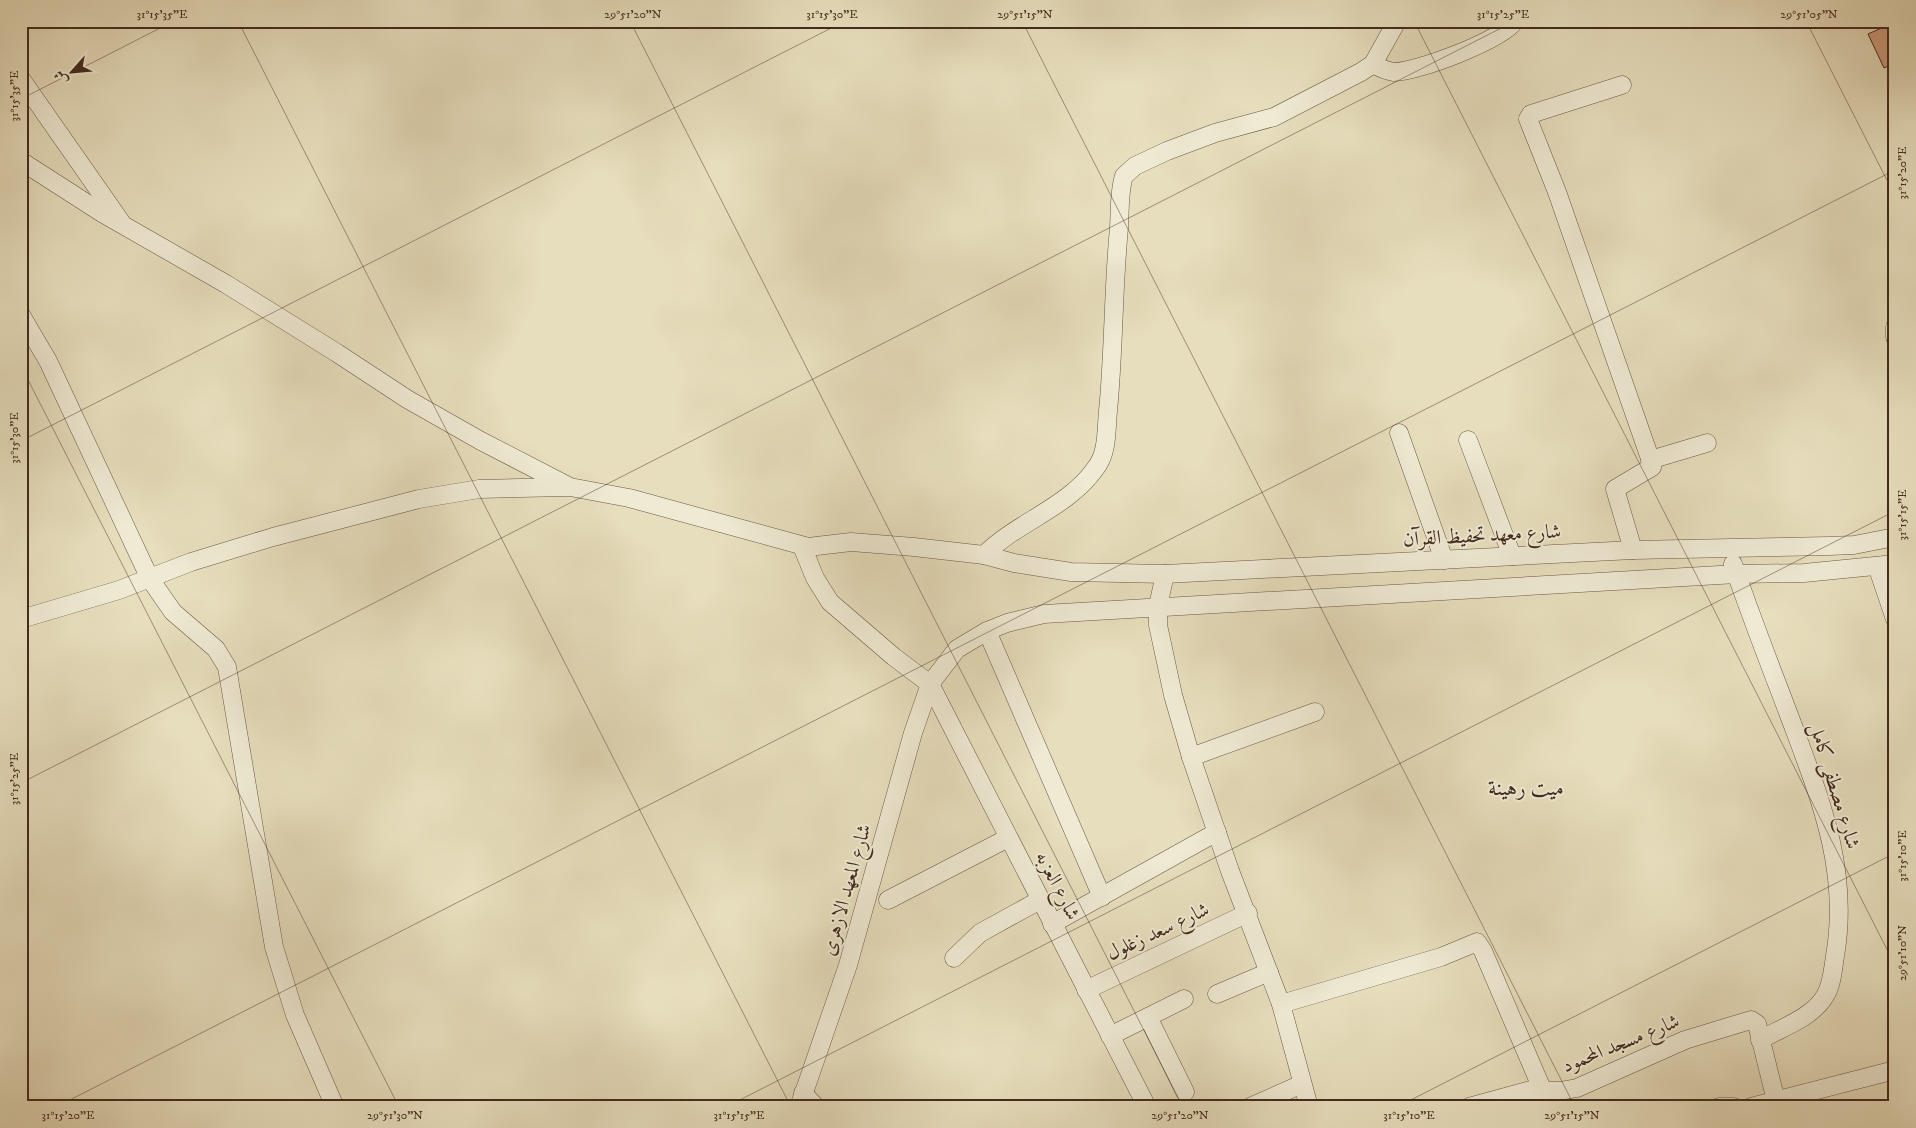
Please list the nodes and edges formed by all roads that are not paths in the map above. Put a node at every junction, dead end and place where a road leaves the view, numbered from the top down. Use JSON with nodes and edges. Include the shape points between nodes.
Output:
{"nodes":[{"id":1,"x":1397,"y":21,"type":"edge"},
{"id":2,"x":1515,"y":21,"type":"edge"},
{"id":3,"x":1373,"y":64,"type":"junction"},
{"id":4,"x":21,"y":79,"type":"edge"},
{"id":5,"x":1622,"y":85,"type":"dead end"},
{"id":6,"x":21,"y":161,"type":"edge"},
{"id":7,"x":125,"y":226,"type":"junction"},
{"id":8,"x":21,"y":315,"type":"edge"},
{"id":9,"x":1895,"y":327,"type":"edge"},
{"id":10,"x":1895,"y":337,"type":"edge"},
{"id":11,"x":1399,"y":433,"type":"dead end"},
{"id":12,"x":1468,"y":440,"type":"dead end"},
{"id":13,"x":1708,"y":443,"type":"dead end"},
{"id":14,"x":1650,"y":460,"type":"junction"},
{"id":15,"x":570,"y":487,"type":"junction"},
{"id":16,"x":1895,"y":537,"type":"edge"},
{"id":17,"x":802,"y":546,"type":"junction"},
{"id":18,"x":1728,"y":549,"type":"junction"},
{"id":19,"x":1633,"y":550,"type":"junction"},
{"id":20,"x":984,"y":555,"type":"junction"},
{"id":21,"x":1512,"y":556,"type":"junction"},
{"id":22,"x":1444,"y":560,"type":"junction"},
{"id":23,"x":1895,"y":564,"type":"edge"},
{"id":24,"x":1877,"y":566,"type":"junction"},
{"id":25,"x":1165,"y":574,"type":"junction"},
{"id":26,"x":1737,"y":574,"type":"junction"},
{"id":27,"x":150,"y":579,"type":"junction"},
{"id":28,"x":1158,"y":606,"type":"junction"},
{"id":29,"x":21,"y":619,"type":"edge"},
{"id":30,"x":1895,"y":619,"type":"edge"},
{"id":31,"x":987,"y":631,"type":"junction"},
{"id":32,"x":930,"y":684,"type":"junction"},
{"id":33,"x":1315,"y":712,"type":"dead end"},
{"id":34,"x":1190,"y":757,"type":"junction"},
{"id":35,"x":1217,"y":832,"type":"junction"},
{"id":36,"x":1008,"y":838,"type":"junction"},
{"id":37,"x":1102,"y":896,"type":"junction"},
{"id":38,"x":888,"y":900,"type":"dead end"},
{"id":39,"x":1040,"y":900,"type":"junction"},
{"id":40,"x":1248,"y":913,"type":"junction"},
{"id":41,"x":1052,"y":924,"type":"junction"},
{"id":42,"x":954,"y":958,"type":"dead end"},
{"id":43,"x":1269,"y":972,"type":"junction"},
{"id":44,"x":1086,"y":990,"type":"junction"},
{"id":45,"x":1217,"y":994,"type":"dead end"},
{"id":46,"x":1184,"y":999,"type":"dead end"},
{"id":47,"x":1281,"y":1004,"type":"junction"},
{"id":48,"x":1148,"y":1017,"type":"junction"},
{"id":49,"x":1758,"y":1032,"type":"junction"},
{"id":50,"x":1110,"y":1036,"type":"junction"},
{"id":51,"x":1895,"y":1070,"type":"edge"},
{"id":52,"x":1302,"y":1084,"type":"junction"},
{"id":53,"x":1542,"y":1089,"type":"junction"},
{"id":54,"x":1185,"y":1092,"type":"dead end"},
{"id":55,"x":801,"y":1100,"type":"edge"},
{"id":56,"x":1776,"y":1101,"type":"junction"},
{"id":57,"x":336,"y":1107,"type":"edge"},
{"id":58,"x":816,"y":1107,"type":"edge"},
{"id":59,"x":1147,"y":1107,"type":"edge"},
{"id":60,"x":1250,"y":1107,"type":"edge"},
{"id":61,"x":1309,"y":1107,"type":"edge"},
{"id":62,"x":1468,"y":1107,"type":"edge"},
{"id":63,"x":1719,"y":1107,"type":"edge"},
{"id":64,"x":1734,"y":1107,"type":"edge"},
{"id":65,"x":1751,"y":1107,"type":"edge"}],
"edges":[{"from":1,"to":3,"type":"street"},
{"from":2,"to":3,"type":"street","via":[[1498,36],[1414,69],[1396,72]]},
{"from":3,"to":20,"type":"street","via":[[1274,117],[1215,132],[1167,150],[1135,166],[1124,176],[1104,454],[1095,469],[1056,505],[998,541]]},
{"from":4,"to":7,"type":"street"},
{"from":5,"to":14,"type":"street","via":[[1531,114],[1528,119],[1560,201]]},
{"from":6,"to":7,"type":"street"},
{"from":7,"to":15,"type":"street","via":[[234,289],[407,399]]},
{"from":8,"to":27,"type":"street","via":[[48,361]]},
{"from":9,"to":10,"type":"street"},
{"from":11,"to":22,"type":"street"},
{"from":12,"to":21,"type":"street"},
{"from":13,"to":14,"type":"street"},
{"from":14,"to":19,"type":"street","via":[[1652,467],[1615,488]]},
{"from":15,"to":17,"type":"street","name":"شارع معهد تحفيظ القرآن","via":[[629,498]]},
{"from":15,"to":27,"type":"street","via":[[479,489],[419,499],[273,537],[191,562]]},
{"from":16,"to":18,"type":"street","name":"شارع معهد تحفيظ القرآن","via":[[1854,545]]},
{"from":17,"to":20,"type":"street","name":"شارع معهد تحفيظ القرآن","via":[[851,542]]},
{"from":17,"to":32,"type":"street","via":[[815,578],[830,602]]},
{"from":18,"to":19,"type":"street","name":"شارع معهد تحفيظ القرآن"},
{"from":18,"to":26,"type":"street","name":"شارع مصطفى كامل"},
{"from":19,"to":21,"type":"street","name":"شارع معهد تحفيظ القرآن"},
{"from":20,"to":25,"type":"street","name":"شارع معهد تحفيظ القرآن","via":[[1071,572]]},
{"from":21,"to":22,"type":"street","name":"شارع معهد تحفيظ القرآن"},
{"from":22,"to":25,"type":"street","name":"شارع معهد تحفيظ القرآن"},
{"from":23,"to":24,"type":"street","name":"شارع المعهد الازهرى"},
{"from":24,"to":26,"type":"street","name":"شارع المعهد الازهرى","via":[[1804,573]]},
{"from":24,"to":30,"type":"street"},
{"from":25,"to":28,"type":"street"},
{"from":26,"to":28,"type":"street","name":"شارع المعهد الازهرى"},
{"from":26,"to":49,"type":"street","name":"شارع مصطفى كامل","via":[[1821,803],[1836,861],[1839,901],[1838,942],[1826,996],[1817,1008],[1804,1016]]},
{"from":27,"to":29,"type":"street"},
{"from":27,"to":57,"type":"street","via":[[173,612],[216,649],[227,667],[274,947],[295,1015]]},
{"from":28,"to":31,"type":"street","name":"شارع المعهد الازهرى","via":[[1044,614],[1007,622]]},
{"from":28,"to":34,"type":"street","via":[[1165,663]]},
{"from":31,"to":32,"type":"street","name":"شارع المعهد الازهرى","via":[[957,649]]},
{"from":31,"to":37,"type":"street"},
{"from":32,"to":36,"type":"street","name":"شارع العزبه"},
{"from":32,"to":55,"type":"street","name":"شارع المعهد الازهرى","via":[[848,965]]},
{"from":33,"to":34,"type":"street"},
{"from":34,"to":35,"type":"street"},
{"from":35,"to":37,"type":"street"},
{"from":35,"to":40,"type":"street"},
{"from":36,"to":38,"type":"street"},
{"from":36,"to":39,"type":"street","name":"شارع العزبه"},
{"from":37,"to":41,"type":"street"},
{"from":39,"to":41,"type":"street","name":"شارع العزبه"},
{"from":39,"to":42,"type":"street","via":[[980,933]]},
{"from":40,"to":43,"type":"street"},
{"from":40,"to":44,"type":"street","name":"شارع سعد زغلول"},
{"from":41,"to":44,"type":"street","name":"شارع العزبه"},
{"from":43,"to":45,"type":"street"},
{"from":43,"to":47,"type":"street"},
{"from":44,"to":50,"type":"street","name":"شارع العزبه"},
{"from":46,"to":48,"type":"street"},
{"from":47,"to":52,"type":"street"},
{"from":47,"to":53,"type":"street","via":[[1441,957],[1477,942]]},
{"from":48,"to":50,"type":"street"},
{"from":48,"to":54,"type":"street"},
{"from":49,"to":53,"type":"street","name":"شارع مسجد المحمود","via":[[1753,1020],[1748,1020],[1685,1040],[1577,1088],[1560,1091]]},
{"from":49,"to":56,"type":"street"},
{"from":50,"to":59,"type":"street","name":"شارع العزبه"},
{"from":51,"to":56,"type":"street"},
{"from":52,"to":60,"type":"street"},
{"from":52,"to":61,"type":"street"},
{"from":53,"to":62,"type":"street","name":"شارع مسجد المحمود"},
{"from":55,"to":58,"type":"street"},
{"from":56,"to":65,"type":"street"},
{"from":63,"to":64,"type":"street"}]}
